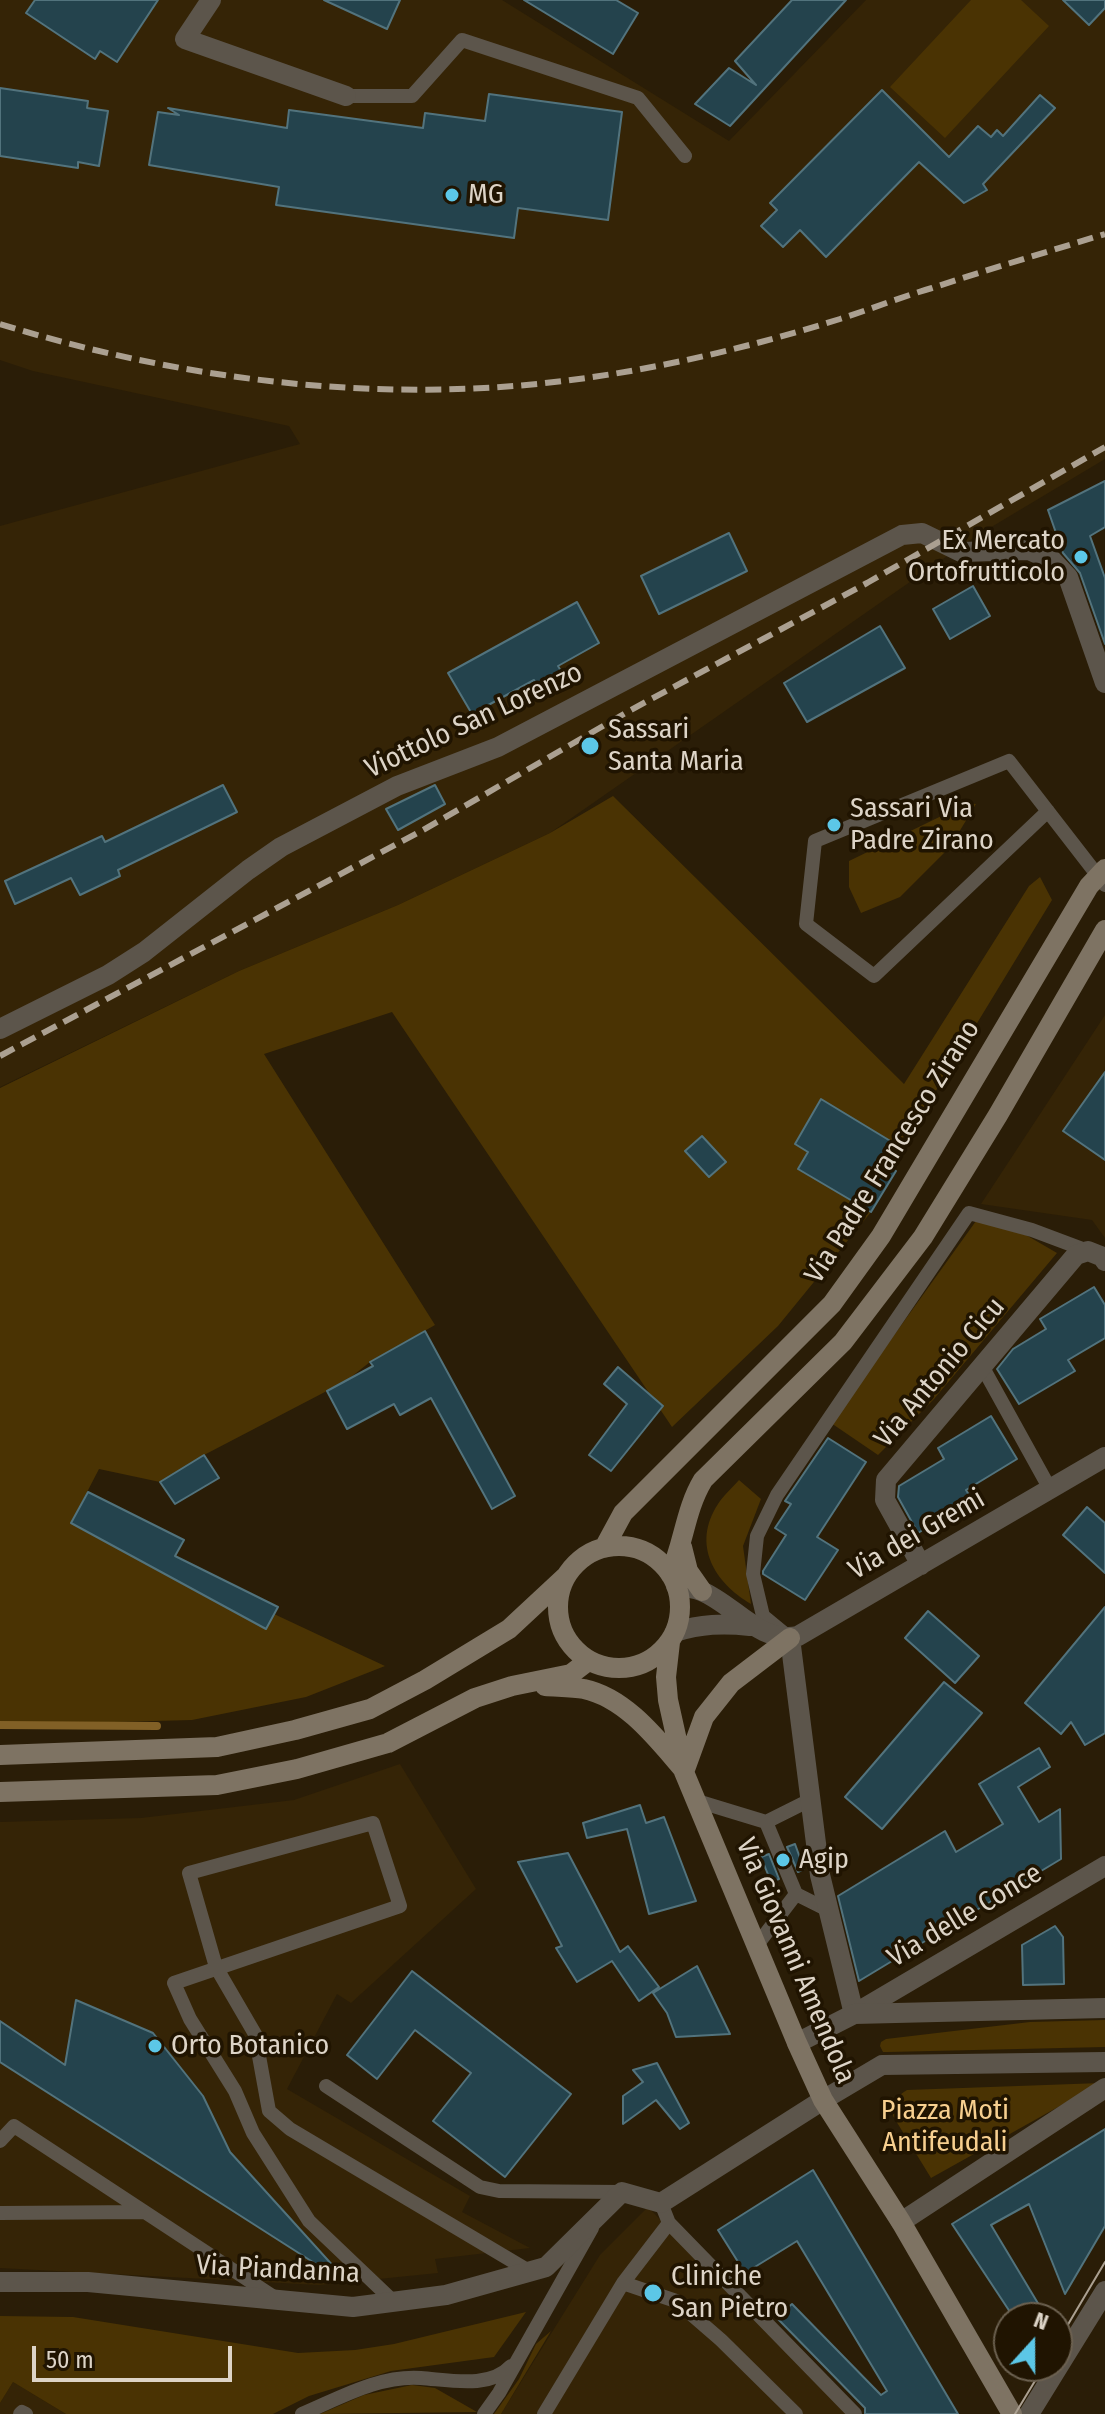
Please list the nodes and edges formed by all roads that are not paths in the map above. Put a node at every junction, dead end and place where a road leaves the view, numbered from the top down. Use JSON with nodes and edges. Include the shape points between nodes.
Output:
{"nodes":[{"id":1,"x":211,"y":0,"type":"edge"},
{"id":2,"x":346,"y":96,"type":"joint"},
{"id":3,"x":685,"y":156,"type":"dead end"},
{"id":4,"x":1105,"y":683,"type":"edge"},
{"id":5,"x":1048,"y":811,"type":"junction"},
{"id":6,"x":1103,"y":877,"type":"edge"},
{"id":7,"x":1105,"y":930,"type":"edge"},
{"id":8,"x":0,"y":1029,"type":"edge"},
{"id":9,"x":1096,"y":1256,"type":"edge"},
{"id":10,"x":982,"y":1366,"type":"junction"},
{"id":11,"x":1105,"y":1457,"type":"edge"},
{"id":12,"x":1050,"y":1489,"type":"junction"},
{"id":13,"x":682,"y":1547,"type":"junction"},
{"id":14,"x":604,"y":1548,"type":"junction"},
{"id":15,"x":921,"y":1565,"type":"junction"},
{"id":16,"x":566,"y":1576,"type":"junction"},
{"id":17,"x":673,"y":1580,"type":"junction"},
{"id":18,"x":702,"y":1591,"type":"junction"},
{"id":19,"x":753,"y":1626,"type":"junction"},
{"id":20,"x":672,"y":1637,"type":"junction"},
{"id":21,"x":790,"y":1638,"type":"junction"},
{"id":22,"x":593,"y":1663,"type":"junction"},
{"id":23,"x":529,"y":1685,"type":"junction"},
{"id":24,"x":616,"y":1704,"type":"junction"},
{"id":25,"x":0,"y":1755,"type":"edge"},
{"id":26,"x":684,"y":1772,"type":"junction"},
{"id":27,"x":0,"y":1792,"type":"edge"},
{"id":28,"x":810,"y":1800,"type":"junction"},
{"id":29,"x":697,"y":1801,"type":"junction"},
{"id":30,"x":766,"y":1822,"type":"junction"},
{"id":31,"x":1105,"y":1866,"type":"edge"},
{"id":32,"x":796,"y":1894,"type":"junction"},
{"id":33,"x":828,"y":1910,"type":"junction"},
{"id":34,"x":757,"y":1945,"type":"junction"},
{"id":35,"x":216,"y":1967,"type":"junction"},
{"id":36,"x":1105,"y":2008,"type":"edge"},
{"id":37,"x":854,"y":2014,"type":"junction"},
{"id":38,"x":797,"y":2043,"type":"junction"},
{"id":39,"x":1105,"y":2062,"type":"edge"},
{"id":40,"x":326,"y":2086,"type":"dead end"},
{"id":41,"x":1105,"y":2088,"type":"edge"},
{"id":42,"x":823,"y":2100,"type":"junction"},
{"id":43,"x":0,"y":2141,"type":"edge"},
{"id":44,"x":622,"y":2192,"type":"junction"},
{"id":45,"x":661,"y":2203,"type":"junction"},
{"id":46,"x":144,"y":2212,"type":"junction"},
{"id":47,"x":0,"y":2213,"type":"edge"},
{"id":48,"x":599,"y":2214,"type":"junction"},
{"id":49,"x":901,"y":2222,"type":"junction"},
{"id":50,"x":669,"y":2223,"type":"junction"},
{"id":51,"x":529,"y":2271,"type":"junction"},
{"id":52,"x":0,"y":2282,"type":"edge"},
{"id":53,"x":623,"y":2283,"type":"junction"},
{"id":54,"x":1105,"y":2291,"type":"edge"},
{"id":55,"x":393,"y":2301,"type":"junction"},
{"id":56,"x":280,"y":2302,"type":"junction"},
{"id":57,"x":514,"y":2363,"type":"junction"},
{"id":58,"x":302,"y":2414,"type":"edge"},
{"id":59,"x":484,"y":2414,"type":"edge"},
{"id":60,"x":544,"y":2414,"type":"edge"},
{"id":61,"x":796,"y":2414,"type":"edge"},
{"id":62,"x":855,"y":2414,"type":"edge"},
{"id":63,"x":1012,"y":2414,"type":"edge"},
{"id":64,"x":1029,"y":2414,"type":"edge"}],
"edges":[{"from":1,"to":2,"type":"street","via":[[185,39]]},
{"from":2,"to":3,"type":"lane","via":[[412,96],[462,40],[638,98]]},
{"from":4,"to":8,"type":"street","name":"Viottolo San Lorenzo","via":[[1068,577],[1052,560],[1016,549],[970,553],[922,533],[902,535],[498,747],[397,786],[281,847],[144,952]]},
{"from":5,"to":5,"type":"lane","via":[[1009,761],[815,841],[806,924],[874,976]]},
{"from":5,"to":6,"type":"lane"},
{"from":6,"to":14,"type":"main road","name":"Via Padre Francesco Zirano","via":[[1081,899],[881,1236],[832,1304],[623,1513]]},
{"from":7,"to":13,"type":"main road","via":[[923,1237],[843,1342],[703,1480],[685,1518]]},
{"from":9,"to":10,"type":"street","name":"Via Antonio Cicu","via":[[1076,1255]]},
{"from":9,"to":21,"type":"lane","via":[[1032,1230],[969,1213],[777,1495],[757,1536],[753,1574],[760,1608]]},
{"from":10,"to":12,"type":"lane"},
{"from":10,"to":15,"type":"street","name":"Via Antonio Cicu","via":[[886,1480],[885,1500]]},
{"from":11,"to":12,"type":"street","name":"Via dei Gremi"},
{"from":12,"to":15,"type":"street","name":"Via dei Gremi"},
{"from":13,"to":17,"type":"main road"},
{"from":13,"to":18,"type":"main road","via":[[688,1571]]},
{"from":14,"to":16,"type":"main road","via":[[582,1558]]},
{"from":14,"to":17,"type":"main road","via":[[641,1551],[657,1560]]},
{"from":15,"to":21,"type":"street","name":"Via dei Gremi"},
{"from":16,"to":22,"type":"main road","via":[[558,1594],[562,1632]]},
{"from":16,"to":25,"type":"main road","via":[[509,1629],[370,1709],[217,1747]]},
{"from":17,"to":18,"type":"street"},
{"from":17,"to":20,"type":"main road","via":[[680,1609]]},
{"from":18,"to":19,"type":"street"},
{"from":19,"to":20,"type":"street","via":[[695,1626]]},
{"from":19,"to":21,"type":"street"},
{"from":20,"to":22,"type":"main road","via":[[656,1656],[638,1666],[618,1669]]},
{"from":20,"to":26,"type":"main road","name":"Via Giovanni Amendola","via":[[668,1700]]},
{"from":21,"to":26,"type":"main road","via":[[731,1683],[704,1717]]},
{"from":21,"to":28,"type":"street"},
{"from":22,"to":23,"type":"main road"},
{"from":22,"to":24,"type":"main road","name":"Via Giovanni Amendola"},
{"from":23,"to":24,"type":"main road","via":[[586,1690]]},
{"from":23,"to":27,"type":"main road","via":[[475,1698],[388,1743],[297,1769],[217,1785]]},
{"from":24,"to":26,"type":"main road","name":"Via Giovanni Amendola","via":[[635,1717]]},
{"from":26,"to":29,"type":"main road","name":"Via Giovanni Amendola"},
{"from":28,"to":30,"type":"lane"},
{"from":28,"to":33,"type":"street"},
{"from":29,"to":30,"type":"lane"},
{"from":29,"to":34,"type":"main road","name":"Via Giovanni Amendola"},
{"from":30,"to":32,"type":"lane"},
{"from":31,"to":37,"type":"street","name":"Via delle Conce"},
{"from":32,"to":33,"type":"lane"},
{"from":32,"to":34,"type":"lane"},
{"from":33,"to":37,"type":"street"},
{"from":34,"to":38,"type":"main road","name":"Via Giovanni Amendola"},
{"from":35,"to":35,"type":"lane","via":[[400,1906],[373,1823],[189,1873]]},
{"from":35,"to":51,"type":"lane","via":[[255,2034],[269,2111],[290,2129]]},
{"from":35,"to":55,"type":"lane","via":[[174,1983],[190,2019],[309,2221]]},
{"from":36,"to":37,"type":"street"},
{"from":37,"to":38,"type":"street","name":"Via delle Conce"},
{"from":38,"to":42,"type":"main road","name":"Via Giovanni Amendola"},
{"from":39,"to":42,"type":"street","via":[[882,2065]]},
{"from":40,"to":44,"type":"lane","via":[[480,2187]]},
{"from":41,"to":49,"type":"street"},
{"from":42,"to":45,"type":"street"},
{"from":42,"to":49,"type":"main road","name":"Via Giovanni Amendola"},
{"from":43,"to":46,"type":"lane","via":[[14,2126]]},
{"from":44,"to":45,"type":"street"},
{"from":44,"to":48,"type":"street","name":"Via Piandanna"},
{"from":45,"to":50,"type":"lane"},
{"from":46,"to":47,"type":"lane"},
{"from":46,"to":56,"type":"lane"},
{"from":48,"to":51,"type":"street","name":"Via Piandanna","via":[[546,2267]]},
{"from":48,"to":57,"type":"lane"},
{"from":49,"to":63,"type":"main road","name":"Via Giovanni Amendola"},
{"from":50,"to":53,"type":"lane"},
{"from":50,"to":62,"type":"lane"},
{"from":51,"to":55,"type":"street","name":"Via Piandanna","via":[[446,2295]]},
{"from":52,"to":56,"type":"street","name":"Via Piandanna","via":[[88,2282]]},
{"from":53,"to":60,"type":"lane"},
{"from":53,"to":61,"type":"lane","via":[[676,2301]]},
{"from":54,"to":64,"type":"street"},
{"from":55,"to":56,"type":"street","name":"Via Piandanna","via":[[353,2307]]},
{"from":57,"to":58,"type":"lane","via":[[502,2375],[469,2381],[393,2380]]},
{"from":57,"to":59,"type":"lane"}]}
